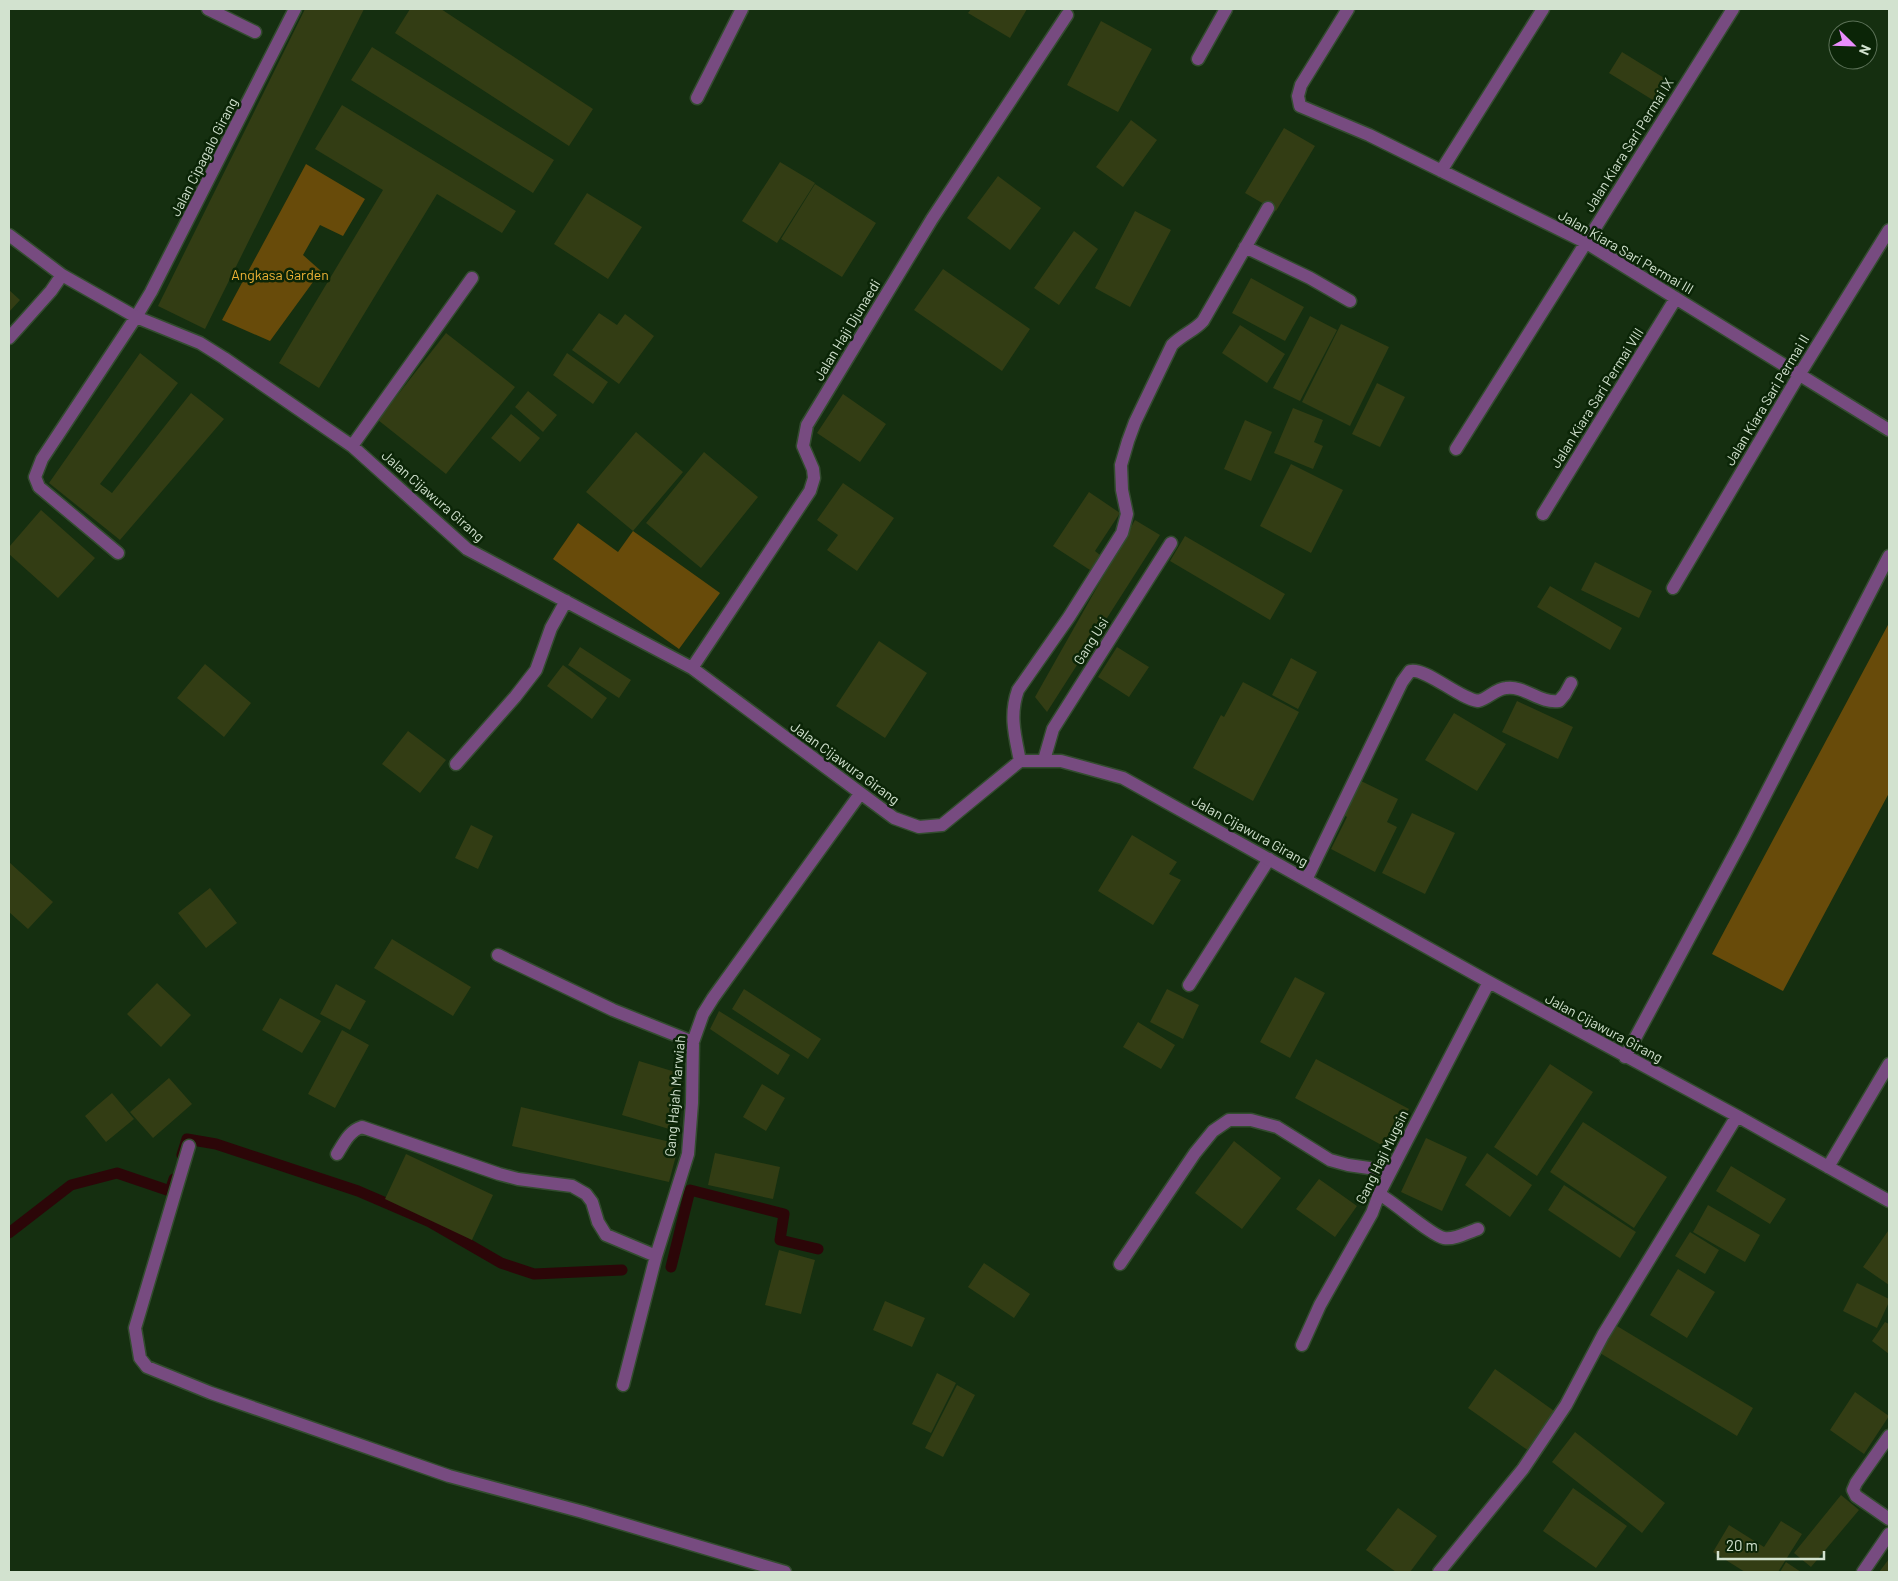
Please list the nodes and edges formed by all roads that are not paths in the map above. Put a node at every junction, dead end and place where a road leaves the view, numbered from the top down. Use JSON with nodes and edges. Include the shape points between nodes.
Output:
{"nodes":[{"id":1,"x":208,"y":9,"type":"edge"},
{"id":2,"x":295,"y":9,"type":"edge"},
{"id":3,"x":742,"y":9,"type":"edge"},
{"id":4,"x":1226,"y":9,"type":"edge"},
{"id":5,"x":1348,"y":9,"type":"edge"},
{"id":6,"x":1542,"y":9,"type":"edge"},
{"id":7,"x":1733,"y":9,"type":"edge"},
{"id":8,"x":1067,"y":15,"type":"dead end"},
{"id":9,"x":255,"y":32,"type":"dead end"},
{"id":10,"x":1198,"y":59,"type":"dead end"},
{"id":11,"x":697,"y":98,"type":"dead end"},
{"id":12,"x":1441,"y":170,"type":"junction"},
{"id":13,"x":1268,"y":208,"type":"dead end"},
{"id":14,"x":1889,"y":230,"type":"edge"},
{"id":15,"x":9,"y":235,"type":"edge"},
{"id":16,"x":1585,"y":242,"type":"junction"},
{"id":17,"x":1245,"y":247,"type":"junction"},
{"id":18,"x":62,"y":275,"type":"junction"},
{"id":19,"x":472,"y":278,"type":"dead end"},
{"id":20,"x":1676,"y":298,"type":"junction"},
{"id":21,"x":1350,"y":301,"type":"dead end"},
{"id":22,"x":136,"y":317,"type":"junction"},
{"id":23,"x":9,"y":338,"type":"edge"},
{"id":24,"x":1799,"y":375,"type":"junction"},
{"id":25,"x":1889,"y":430,"type":"edge"},
{"id":26,"x":352,"y":446,"type":"junction"},
{"id":27,"x":1456,"y":449,"type":"dead end"},
{"id":28,"x":1543,"y":514,"type":"dead end"},
{"id":29,"x":1170,"y":543,"type":"dead end"},
{"id":30,"x":118,"y":553,"type":"dead end"},
{"id":31,"x":1889,"y":556,"type":"edge"},
{"id":32,"x":1673,"y":588,"type":"dead end"},
{"id":33,"x":566,"y":601,"type":"junction"},
{"id":34,"x":692,"y":668,"type":"junction"},
{"id":35,"x":1571,"y":683,"type":"dead end"},
{"id":36,"x":1044,"y":760,"type":"junction"},
{"id":37,"x":1020,"y":761,"type":"junction"},
{"id":38,"x":456,"y":764,"type":"dead end"},
{"id":39,"x":860,"y":794,"type":"junction"},
{"id":40,"x":1269,"y":859,"type":"junction"},
{"id":41,"x":1306,"y":880,"type":"junction"},
{"id":42,"x":498,"y":955,"type":"dead end"},
{"id":43,"x":1489,"y":982,"type":"junction"},
{"id":44,"x":1189,"y":985,"type":"dead end"},
{"id":45,"x":693,"y":1042,"type":"junction"},
{"id":46,"x":1625,"y":1057,"type":"junction"},
{"id":47,"x":1889,"y":1064,"type":"edge"},
{"id":48,"x":1737,"y":1116,"type":"junction"},
{"id":49,"x":189,"y":1146,"type":"dead end"},
{"id":50,"x":337,"y":1154,"type":"dead end"},
{"id":51,"x":1828,"y":1167,"type":"junction"},
{"id":52,"x":1390,"y":1171,"type":"junction"},
{"id":53,"x":1379,"y":1194,"type":"junction"},
{"id":54,"x":1889,"y":1202,"type":"edge"},
{"id":55,"x":1478,"y":1229,"type":"dead end"},
{"id":56,"x":656,"y":1256,"type":"junction"},
{"id":57,"x":1120,"y":1264,"type":"dead end"},
{"id":58,"x":1302,"y":1345,"type":"dead end"},
{"id":59,"x":623,"y":1385,"type":"dead end"},
{"id":60,"x":1889,"y":1436,"type":"edge"},
{"id":61,"x":1889,"y":1519,"type":"edge"},
{"id":62,"x":1889,"y":1534,"type":"edge"},
{"id":63,"x":784,"y":1572,"type":"edge"},
{"id":64,"x":1439,"y":1572,"type":"edge"},
{"id":65,"x":1864,"y":1572,"type":"edge"}],
"edges":[{"from":1,"to":9,"type":"street"},
{"from":2,"to":22,"type":"street","name":"Jalan Cipagalo Girang"},
{"from":3,"to":11,"type":"street"},
{"from":4,"to":10,"type":"street"},
{"from":5,"to":12,"type":"street","name":"Jalan Kiara Sari Permai III","via":[[1300,85],[1300,106]]},
{"from":6,"to":12,"type":"street"},
{"from":7,"to":16,"type":"street","name":"Jalan Kiara Sari Permai IX"},
{"from":8,"to":34,"type":"street","name":"Jalan Haji Djunaedi","via":[[932,219],[808,425],[803,446],[813,468],[810,491]]},
{"from":12,"to":16,"type":"street","name":"Jalan Kiara Sari Permai III"},
{"from":13,"to":17,"type":"street"},
{"from":14,"to":24,"type":"street","name":"Jalan Kiara Sari Permai II"},
{"from":15,"to":18,"type":"street","name":"Jalan Cijawura Girang"},
{"from":16,"to":20,"type":"street","name":"Jalan Kiara Sari Permai III"},
{"from":16,"to":27,"type":"street","name":"Jalan Kiara Sari Permai IX"},
{"from":17,"to":21,"type":"street"},
{"from":17,"to":37,"type":"street","via":[[1203,321],[1172,345],[1135,422],[1122,465],[1122,490],[1127,514],[1122,533],[1014,700],[1013,732]]},
{"from":18,"to":22,"type":"street","name":"Jalan Cijawura Girang"},
{"from":18,"to":23,"type":"street"},
{"from":19,"to":26,"type":"street"},
{"from":20,"to":24,"type":"street","name":"Jalan Kiara Sari Permai III"},
{"from":20,"to":28,"type":"street","name":"Jalan Kiara Sari Permai VIII"},
{"from":22,"to":26,"type":"street","name":"Jalan Cijawura Girang","via":[[200,343]]},
{"from":22,"to":30,"type":"street","name":"Jalan Cipagalo Girang","via":[[42,459],[35,477],[39,487]]},
{"from":24,"to":25,"type":"street","name":"Jalan Kiara Sari Permai III"},
{"from":24,"to":32,"type":"street","name":"Jalan Kiara Sari Permai II"},
{"from":26,"to":33,"type":"street","name":"Jalan Cijawura Girang","via":[[467,549]]},
{"from":29,"to":36,"type":"street","name":"Gang Usi","via":[[1053,729]]},
{"from":31,"to":46,"type":"street"},
{"from":33,"to":34,"type":"street","name":"Jalan Cijawura Girang"},
{"from":33,"to":38,"type":"street","via":[[536,670]]},
{"from":34,"to":39,"type":"street","name":"Jalan Cijawura Girang"},
{"from":35,"to":41,"type":"street","via":[[1559,701],[1553,702],[1513,688],[1505,688],[1478,701],[1424,673],[1410,671]]},
{"from":36,"to":37,"type":"street","name":"Jalan Cijawura Girang"},
{"from":36,"to":40,"type":"street","name":"Jalan Cijawura Girang","via":[[1061,761],[1123,778]]},
{"from":37,"to":39,"type":"street","name":"Jalan Cijawura Girang","via":[[942,825],[919,828],[894,818]]},
{"from":39,"to":45,"type":"street","name":"Gang Hajah Marwiah","via":[[702,1014]]},
{"from":40,"to":41,"type":"street","name":"Jalan Cijawura Girang"},
{"from":40,"to":44,"type":"street"},
{"from":41,"to":43,"type":"street","name":"Jalan Cijawura Girang"},
{"from":42,"to":45,"type":"street","via":[[613,1010]]},
{"from":43,"to":46,"type":"street","name":"Jalan Cijawura Girang"},
{"from":43,"to":52,"type":"street","name":"Gang Haji Mugsin"},
{"from":45,"to":56,"type":"street","name":"Gang Hajah Marwiah","via":[[688,1154]]},
{"from":46,"to":48,"type":"street","name":"Jalan Cijawura Girang"},
{"from":47,"to":51,"type":"street"},
{"from":48,"to":51,"type":"street","name":"Jalan Cijawura Girang"},
{"from":48,"to":64,"type":"street","via":[[1603,1335],[1566,1405],[1523,1468]]},
{"from":49,"to":63,"type":"street","via":[[135,1328],[140,1358],[147,1367],[211,1393],[449,1476]]},
{"from":50,"to":56,"type":"street","via":[[350,1134],[362,1127],[499,1174],[572,1186],[592,1202],[603,1232]]},
{"from":51,"to":54,"type":"street","name":"Jalan Cijawura Girang"},
{"from":52,"to":53,"type":"street","name":"Gang Haji Mugsin"},
{"from":52,"to":57,"type":"street","via":[[1330,1160],[1277,1127],[1251,1120],[1229,1120],[1213,1131],[1195,1154]]},
{"from":53,"to":55,"type":"street","via":[[1432,1233],[1444,1238]]},
{"from":53,"to":58,"type":"street","name":"Gang Haji Mugsin"},
{"from":56,"to":59,"type":"street","name":"Gang Hajah Marwiah"},
{"from":60,"to":61,"type":"street","via":[[1853,1490],[1856,1496]]},
{"from":62,"to":65,"type":"street"}]}
